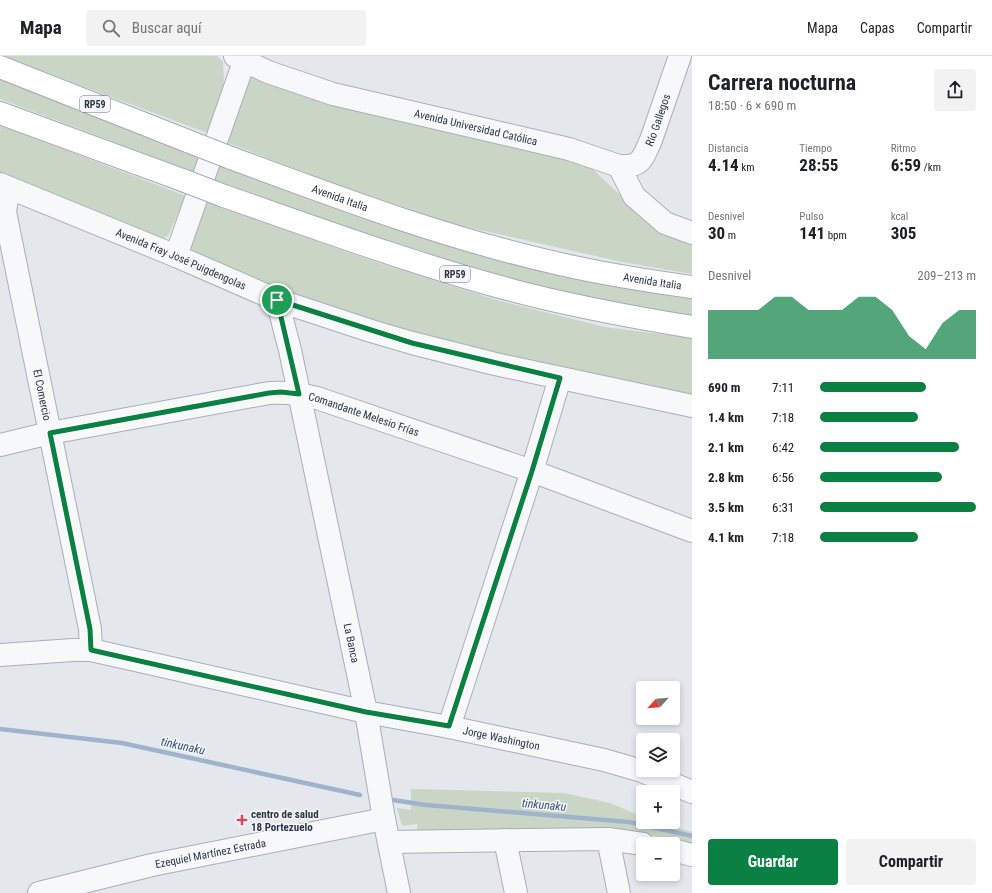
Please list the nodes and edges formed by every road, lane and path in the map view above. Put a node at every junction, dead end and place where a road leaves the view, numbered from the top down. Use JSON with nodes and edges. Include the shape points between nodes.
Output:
{"nodes":[{"id":1,"x":680,"y":56,"type":"edge"},
{"id":2,"x":242,"y":58,"type":"edge"},
{"id":3,"x":0,"y":68,"type":"edge"},
{"id":4,"x":0,"y":113,"type":"edge"},
{"id":5,"x":619,"y":166,"type":"junction"},
{"id":6,"x":4,"y":196,"type":"edge"},
{"id":7,"x":692,"y":233,"type":"edge"},
{"id":8,"x":176,"y":256,"type":"junction"},
{"id":9,"x":692,"y":287,"type":"edge"},
{"id":10,"x":277,"y":300,"type":"junction"},
{"id":11,"x":692,"y":327,"type":"edge"},
{"id":12,"x":560,"y":378,"type":"junction"},
{"id":13,"x":299,"y":394,"type":"junction"},
{"id":14,"x":692,"y":406,"type":"edge"},
{"id":15,"x":50,"y":433,"type":"junction"},
{"id":16,"x":0,"y":445,"type":"edge"},
{"id":17,"x":532,"y":471,"type":"junction"},
{"id":18,"x":692,"y":531,"type":"edge"},
{"id":19,"x":91,"y":650,"type":"junction"},
{"id":20,"x":0,"y":656,"type":"edge"},
{"id":21,"x":366,"y":712,"type":"junction"},
{"id":22,"x":449,"y":726,"type":"junction"},
{"id":23,"x":692,"y":792,"type":"edge"},
{"id":24,"x":384,"y":819,"type":"junction"},
{"id":25,"x":608,"y":839,"type":"junction"},
{"id":26,"x":506,"y":840,"type":"junction"},
{"id":27,"x":389,"y":842,"type":"junction"},
{"id":28,"x":636,"y":843,"type":"edge"},
{"id":29,"x":680,"y":852,"type":"edge"},
{"id":30,"x":692,"y":855,"type":"edge"},
{"id":31,"x":39,"y":893,"type":"edge"},
{"id":32,"x":399,"y":893,"type":"edge"},
{"id":33,"x":516,"y":893,"type":"edge"},
{"id":34,"x":619,"y":893,"type":"edge"}],
"edges":[{"from":1,"to":5,"type":"street","name":"Río Gallegos","via":[[645,153],[638,163]]},
{"from":2,"to":5,"type":"street","name":"Avenida Universidad Católica","via":[[268,72],[333,94],[569,149]]},
{"from":2,"to":8,"type":"street"},
{"from":3,"to":9,"type":"main road","name":"Avenida Italia","number":"RP59","bridge":true,"via":[[365,207],[495,248],[560,264],[634,279]]},
{"from":4,"to":11,"type":"main road","number":"RP59","bridge":true,"via":[[387,253],[512,290],[622,315]]},
{"from":5,"to":7,"type":"street","via":[[634,196],[665,223]]},
{"from":6,"to":8,"type":"street","name":"Avenida Fray José Puigdengolas"},
{"from":6,"to":15,"type":"street","name":"El Comercio","via":[[7,222]]},
{"from":8,"to":10,"type":"street","name":"Avenida Fray José Puigdengolas"},
{"from":10,"to":12,"type":"street","name":"Avenida Fray José Puigdengolas","via":[[412,343]]},
{"from":10,"to":13,"type":"street","name":"La Banca"},
{"from":12,"to":14,"type":"street","name":"Avenida Fray José Puigdengolas"},
{"from":12,"to":17,"type":"street"},
{"from":13,"to":15,"type":"street","name":"Comandante Melesio Frías","via":[[269,393]]},
{"from":13,"to":17,"type":"street","name":"Comandante Melesio Frías"},
{"from":13,"to":21,"type":"street","name":"La Banca"},
{"from":15,"to":16,"type":"street","name":"Comandante Melesio Frías"},
{"from":15,"to":19,"type":"street","name":"El Comercio","via":[[90,629]]},
{"from":17,"to":18,"type":"street","name":"Comandante Melesio Frías"},
{"from":17,"to":22,"type":"street"},
{"from":19,"to":20,"type":"street","name":"Jorge Washington"},
{"from":19,"to":21,"type":"street","name":"Jorge Washington"},
{"from":21,"to":22,"type":"street","name":"Jorge Washington"},
{"from":21,"to":24,"type":"street","name":"La Banca"},
{"from":22,"to":23,"type":"street","name":"Jorge Washington","via":[[622,765]]},
{"from":24,"to":27,"type":"street","name":"La Banca"},
{"from":24,"to":31,"type":"street","name":"Ezequiel Martínez Estrada","via":[[152,865]]},
{"from":25,"to":26,"type":"street"},
{"from":25,"to":28,"type":"street"},
{"from":25,"to":34,"type":"street"},
{"from":26,"to":27,"type":"street"},
{"from":26,"to":33,"type":"street"},
{"from":27,"to":32,"type":"street","name":"La Banca"},
{"from":29,"to":30,"type":"street"}]}
